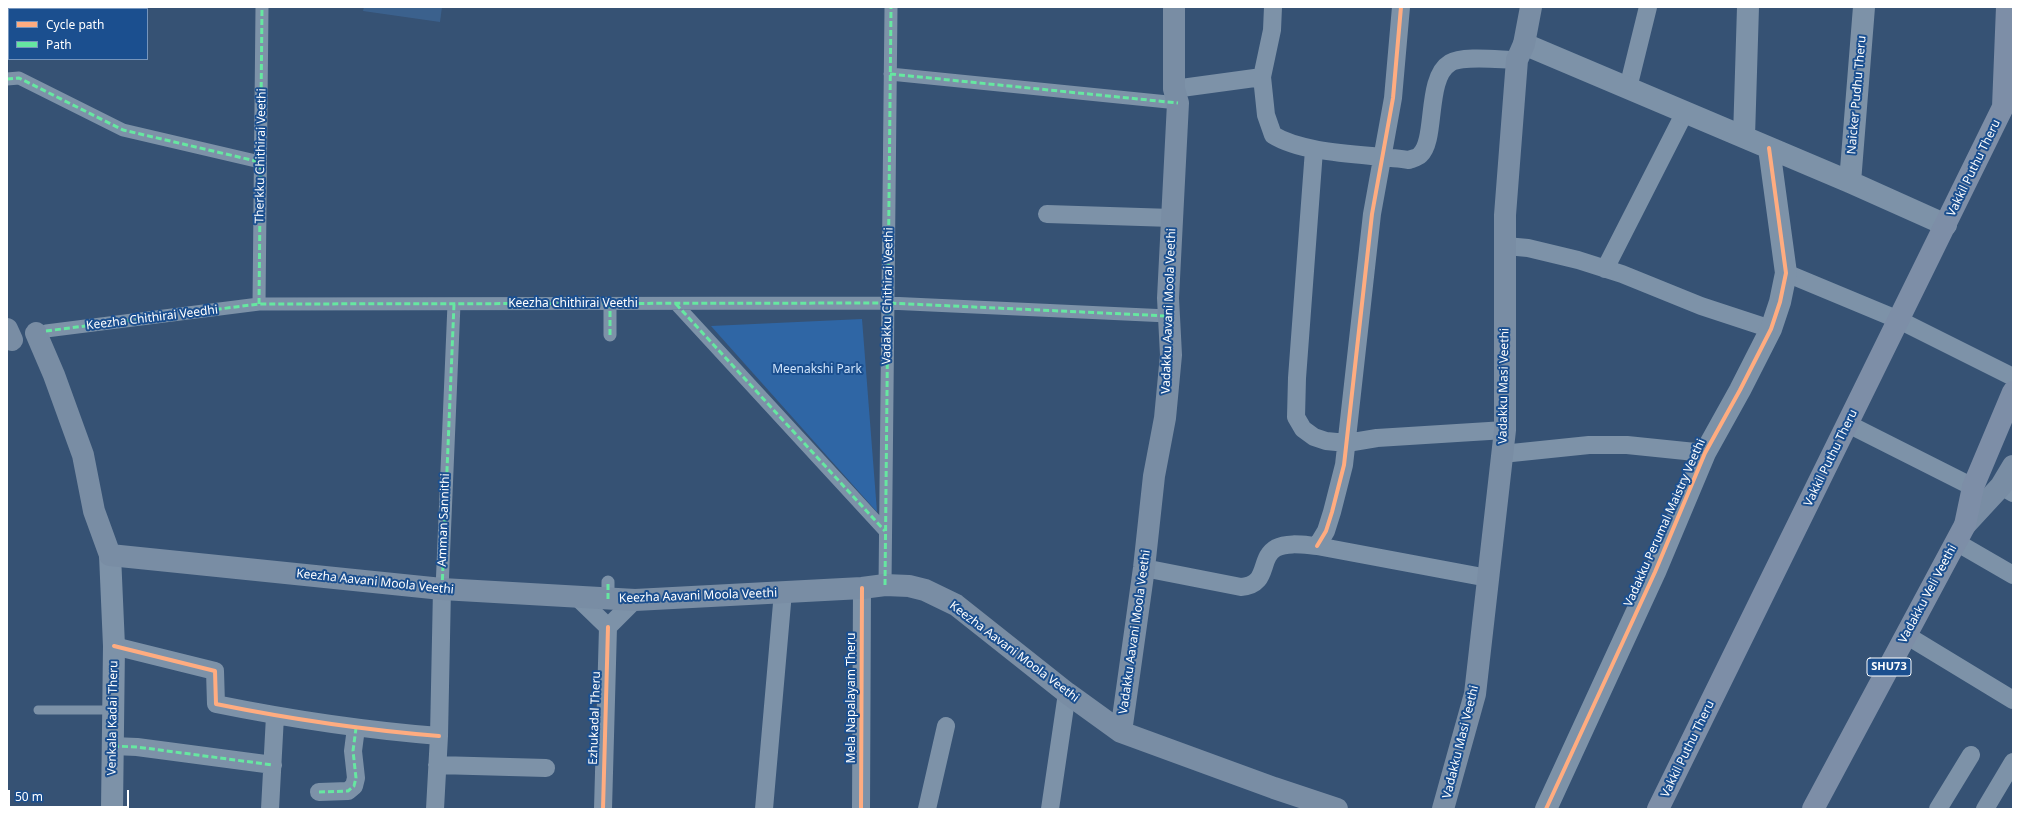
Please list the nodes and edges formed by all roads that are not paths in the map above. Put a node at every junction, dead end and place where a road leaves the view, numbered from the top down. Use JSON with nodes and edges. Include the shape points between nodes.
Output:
{"nodes":[{"id":1,"x":262,"y":7,"type":"edge"},
{"id":2,"x":891,"y":7,"type":"edge"},
{"id":3,"x":1174,"y":7,"type":"edge"},
{"id":4,"x":1272,"y":7,"type":"edge"},
{"id":5,"x":1401,"y":7,"type":"edge"},
{"id":6,"x":1531,"y":7,"type":"edge"},
{"id":7,"x":1648,"y":7,"type":"edge"},
{"id":8,"x":1748,"y":7,"type":"edge"},
{"id":9,"x":1864,"y":7,"type":"edge"},
{"id":10,"x":2007,"y":7,"type":"edge"},
{"id":11,"x":1521,"y":52,"type":"junction"},
{"id":12,"x":890,"y":74,"type":"junction"},
{"id":13,"x":1262,"y":77,"type":"junction"},
{"id":14,"x":7,"y":79,"type":"edge"},
{"id":15,"x":1628,"y":88,"type":"junction"},
{"id":16,"x":1176,"y":96,"type":"junction"},
{"id":17,"x":2008,"y":108,"type":"edge"},
{"id":18,"x":1685,"y":112,"type":"junction"},
{"id":19,"x":1744,"y":137,"type":"junction"},
{"id":20,"x":1769,"y":148,"type":"junction"},
{"id":21,"x":1314,"y":150,"type":"junction"},
{"id":22,"x":1382,"y":156,"type":"junction"},
{"id":23,"x":260,"y":162,"type":"junction"},
{"id":24,"x":1850,"y":182,"type":"junction"},
{"id":25,"x":1047,"y":214,"type":"dead end"},
{"id":26,"x":1172,"y":218,"type":"junction"},
{"id":27,"x":1946,"y":225,"type":"junction"},
{"id":28,"x":1506,"y":246,"type":"junction"},
{"id":29,"x":1605,"y":269,"type":"junction"},
{"id":30,"x":1786,"y":273,"type":"junction"},
{"id":31,"x":888,"y":303,"type":"junction"},
{"id":32,"x":259,"y":304,"type":"junction"},
{"id":33,"x":454,"y":304,"type":"junction"},
{"id":34,"x":610,"y":304,"type":"junction"},
{"id":35,"x":676,"y":304,"type":"junction"},
{"id":36,"x":1168,"y":316,"type":"junction"},
{"id":37,"x":1899,"y":320,"type":"junction"},
{"id":38,"x":1771,"y":328,"type":"junction"},
{"id":39,"x":41,"y":332,"type":"junction"},
{"id":40,"x":610,"y":335,"type":"dead end"},
{"id":41,"x":8,"y":337,"type":"edge"},
{"id":42,"x":2013,"y":377,"type":"edge"},
{"id":43,"x":2013,"y":392,"type":"edge"},
{"id":44,"x":1848,"y":424,"type":"junction"},
{"id":45,"x":1505,"y":430,"type":"junction"},
{"id":46,"x":1347,"y":443,"type":"junction"},
{"id":47,"x":1705,"y":453,"type":"junction"},
{"id":48,"x":1502,"y":454,"type":"junction"},
{"id":49,"x":2013,"y":466,"type":"edge"},
{"id":50,"x":1973,"y":487,"type":"junction"},
{"id":51,"x":2007,"y":490,"type":"edge"},
{"id":52,"x":885,"y":531,"type":"junction"},
{"id":53,"x":1961,"y":534,"type":"junction"},
{"id":54,"x":1317,"y":546,"type":"junction"},
{"id":55,"x":110,"y":555,"type":"junction"},
{"id":56,"x":1144,"y":568,"type":"junction"},
{"id":57,"x":2013,"y":575,"type":"edge"},
{"id":58,"x":1488,"y":578,"type":"junction"},
{"id":59,"x":885,"y":585,"type":"junction"},
{"id":60,"x":862,"y":588,"type":"junction"},
{"id":61,"x":442,"y":589,"type":"junction"},
{"id":62,"x":783,"y":592,"type":"junction"},
{"id":63,"x":577,"y":597,"type":"junction"},
{"id":64,"x":635,"y":600,"type":"junction"},
{"id":65,"x":608,"y":627,"type":"junction"},
{"id":66,"x":1906,"y":636,"type":"junction"},
{"id":67,"x":114,"y":646,"type":"junction"},
{"id":68,"x":1067,"y":693,"type":"junction"},
{"id":69,"x":2013,"y":700,"type":"edge"},
{"id":70,"x":38,"y":710,"type":"dead end"},
{"id":71,"x":113,"y":710,"type":"junction"},
{"id":72,"x":275,"y":716,"type":"junction"},
{"id":73,"x":946,"y":726,"type":"dead end"},
{"id":74,"x":356,"y":728,"type":"junction"},
{"id":75,"x":1121,"y":732,"type":"junction"},
{"id":76,"x":439,"y":736,"type":"junction"},
{"id":77,"x":113,"y":746,"type":"junction"},
{"id":78,"x":1971,"y":755,"type":"dead end"},
{"id":79,"x":2013,"y":762,"type":"edge"},
{"id":80,"x":437,"y":765,"type":"junction"},
{"id":81,"x":273,"y":766,"type":"junction"},
{"id":82,"x":546,"y":768,"type":"dead end"},
{"id":83,"x":320,"y":792,"type":"dead end"},
{"id":84,"x":112,"y":809,"type":"edge"},
{"id":85,"x":270,"y":809,"type":"edge"},
{"id":86,"x":435,"y":809,"type":"edge"},
{"id":87,"x":603,"y":809,"type":"edge"},
{"id":88,"x":764,"y":809,"type":"edge"},
{"id":89,"x":861,"y":809,"type":"edge"},
{"id":90,"x":927,"y":809,"type":"edge"},
{"id":91,"x":1050,"y":809,"type":"edge"},
{"id":92,"x":1337,"y":809,"type":"edge"},
{"id":93,"x":1444,"y":809,"type":"edge"},
{"id":94,"x":1546,"y":809,"type":"edge"},
{"id":95,"x":1658,"y":809,"type":"edge"},
{"id":96,"x":1813,"y":809,"type":"edge"},
{"id":97,"x":1938,"y":809,"type":"edge"},
{"id":98,"x":1986,"y":809,"type":"edge"}],
"edges":[{"from":1,"to":23,"type":"street","name":"Therkku Chithirai Veethi"},
{"from":2,"to":12,"type":"street","name":"Vadakku Chithirai Veethi"},
{"from":3,"to":16,"type":"main road","name":"Vadakku Aavani Moola Veethi"},
{"from":4,"to":13,"type":"street","via":[[1272,30]]},
{"from":5,"to":22,"type":"street","via":[[1393,98]]},
{"from":6,"to":11,"type":"main road","name":"Vadakku Masi Veethi"},
{"from":7,"to":15,"type":"street"},
{"from":8,"to":19,"type":"street"},
{"from":9,"to":24,"type":"street","name":"Naicker Pudhu Theru"},
{"from":10,"to":17,"type":"main road"},
{"from":11,"to":15,"type":"street"},
{"from":11,"to":22,"type":"street","via":[[1450,63],[1444,69],[1436,87],[1426,143],[1421,154],[1409,160]]},
{"from":11,"to":28,"type":"main road","name":"Vadakku Masi Veethi","via":[[1506,215]]},
{"from":12,"to":16,"type":"street"},
{"from":12,"to":31,"type":"street","name":"Vadakku Chithirai Veethi"},
{"from":13,"to":16,"type":"street"},
{"from":13,"to":21,"type":"street","via":[[1266,115],[1273,135]]},
{"from":14,"to":23,"type":"street","via":[[19,78],[123,130]]},
{"from":15,"to":18,"type":"street"},
{"from":16,"to":26,"type":"main road","name":"Vadakku Aavani Moola Veethi"},
{"from":17,"to":27,"type":"main road","name":"Vakkil Puthu Theru"},
{"from":18,"to":19,"type":"street"},
{"from":18,"to":29,"type":"street"},
{"from":19,"to":20,"type":"street"},
{"from":20,"to":24,"type":"street"},
{"from":20,"to":30,"type":"street","name":"Vadakku Perumal Maistry Veethi"},
{"from":21,"to":22,"type":"street"},
{"from":21,"to":46,"type":"street","via":[[1296,416],[1303,429],[1314,437]]},
{"from":22,"to":46,"type":"street","via":[[1371,222]]},
{"from":23,"to":32,"type":"street","name":"Therkku Chithirai Veethi"},
{"from":24,"to":27,"type":"street"},
{"from":25,"to":26,"type":"street"},
{"from":26,"to":36,"type":"main road","name":"Vadakku Aavani Moola Veethi"},
{"from":27,"to":37,"type":"main road","name":"Vakkil Puthu Theru"},
{"from":28,"to":29,"type":"street","via":[[1528,248]]},
{"from":28,"to":45,"type":"main road","name":"Vadakku Masi Veethi"},
{"from":29,"to":38,"type":"street","via":[[1700,306]]},
{"from":30,"to":37,"type":"street"},
{"from":30,"to":38,"type":"street","name":"Vadakku Perumal Maistry Veethi"},
{"from":31,"to":35,"type":"street","name":"Keezha Chithirai Veethi"},
{"from":31,"to":36,"type":"street","name":"Keezha Chithirai Veethi"},
{"from":31,"to":52,"type":"street","name":"Vadakku Chithirai Veethi"},
{"from":32,"to":33,"type":"street","name":"Keezha Chithirai Veethi"},
{"from":32,"to":39,"type":"street","name":"Keezha Chithirai Veedhi"},
{"from":33,"to":34,"type":"street","name":"Keezha Chithirai Veethi"},
{"from":33,"to":61,"type":"street","name":"Amman Sannithi"},
{"from":34,"to":35,"type":"street","name":"Keezha Chithirai Veethi"},
{"from":34,"to":40,"type":"street"},
{"from":35,"to":52,"type":"street"},
{"from":36,"to":56,"type":"main road","name":"Vadakku Aavani Moola Veethi","via":[[1171,355],[1165,418],[1154,476]]},
{"from":37,"to":42,"type":"street"},
{"from":37,"to":44,"type":"main road","name":"Vakkil Puthu Theru"},
{"from":38,"to":47,"type":"street","name":"Vadakku Perumal Maistry Veethi"},
{"from":39,"to":41,"type":"street"},
{"from":39,"to":55,"type":"main road","via":[[83,455],[94,511]]},
{"from":43,"to":50,"type":"main road","name":"Vadakku Veli Veethi","number":"SHU73"},
{"from":44,"to":50,"type":"street"},
{"from":44,"to":95,"type":"main road","name":"Vakkil Puthu Theru"},
{"from":45,"to":46,"type":"street","via":[[1377,438]]},
{"from":45,"to":48,"type":"main road","name":"Vadakku Masi Veethi"},
{"from":46,"to":54,"type":"street","via":[[1332,512]]},
{"from":47,"to":48,"type":"street","via":[[1589,444]]},
{"from":47,"to":94,"type":"street","name":"Vadakku Perumal Maistry Veethi","via":[[1655,572]]},
{"from":48,"to":58,"type":"main road","name":"Vadakku Masi Veethi"},
{"from":49,"to":51,"type":"main road"},
{"from":50,"to":53,"type":"main road","name":"Vadakku Veli Veethi","number":"SHU73"},
{"from":51,"to":53,"type":"main road"},
{"from":52,"to":59,"type":"street","name":"Vadakku Chithirai Veethi"},
{"from":53,"to":57,"type":"street"},
{"from":53,"to":66,"type":"main road","name":"Vadakku Veli Veethi","number":"SHU73"},
{"from":54,"to":56,"type":"street","via":[[1290,544],[1275,548],[1260,577],[1249,586],[1241,587]]},
{"from":54,"to":58,"type":"street"},
{"from":55,"to":61,"type":"main road","name":"Keezha Aavani Moola Veethi"},
{"from":55,"to":67,"type":"street","name":"Venkala Kadai Theru"},
{"from":56,"to":75,"type":"main road","name":"Vadakku Aavani Moola Veethi"},
{"from":58,"to":93,"type":"main road","name":"Vadakku Masi Veethi","via":[[1475,694]]},
{"from":59,"to":60,"type":"main road","name":"Keezha Aavani Moola Veethi"},
{"from":59,"to":68,"type":"main road","name":"Keezha Aavani Moola Veethi","via":[[925,590],[956,605]]},
{"from":60,"to":62,"type":"main road","name":"Keezha Aavani Moola Veethi"},
{"from":60,"to":89,"type":"street","name":"Mela Napalayam Theru"},
{"from":61,"to":63,"type":"main road","name":"Keezha Aavani Moola Veethi"},
{"from":61,"to":76,"type":"street","name":"Amman Sannithi"},
{"from":62,"to":64,"type":"main road","name":"Keezha Aavani Moola Veethi"},
{"from":62,"to":88,"type":"street"},
{"from":63,"to":64,"type":"main road","name":"Keezha Aavani Moola Veethi","via":[[608,590]]},
{"from":63,"to":65,"type":"street"},
{"from":64,"to":65,"type":"street"},
{"from":65,"to":87,"type":"street","name":"Ezhukadal Theru"},
{"from":66,"to":69,"type":"street"},
{"from":66,"to":96,"type":"main road","name":"Vadakku Veli Veethi","number":"SHU73"},
{"from":67,"to":71,"type":"street","name":"Venkala Kadai Theru"},
{"from":67,"to":72,"type":"street","via":[[216,671],[216,704]]},
{"from":68,"to":75,"type":"main road","name":"Keezha Aavani Moola Veethi"},
{"from":68,"to":91,"type":"street"},
{"from":70,"to":71,"type":"lane"},
{"from":71,"to":77,"type":"street","name":"Venkala Kadai Theru"},
{"from":72,"to":74,"type":"street"},
{"from":72,"to":81,"type":"street"},
{"from":73,"to":90,"type":"street"},
{"from":74,"to":76,"type":"street"},
{"from":74,"to":83,"type":"street","via":[[353,750],[356,778],[354,786],[348,791]]},
{"from":75,"to":92,"type":"main road","name":"Keezha Aavani Moola Veethi"},
{"from":76,"to":80,"type":"street","name":"Amman Sannithi"},
{"from":77,"to":81,"type":"street"},
{"from":77,"to":84,"type":"street","name":"Venkala Kadai Theru"},
{"from":78,"to":97,"type":"street"},
{"from":79,"to":98,"type":"street"},
{"from":80,"to":82,"type":"street"},
{"from":80,"to":86,"type":"street","name":"Amman Sannithi"},
{"from":81,"to":85,"type":"street"}]}
